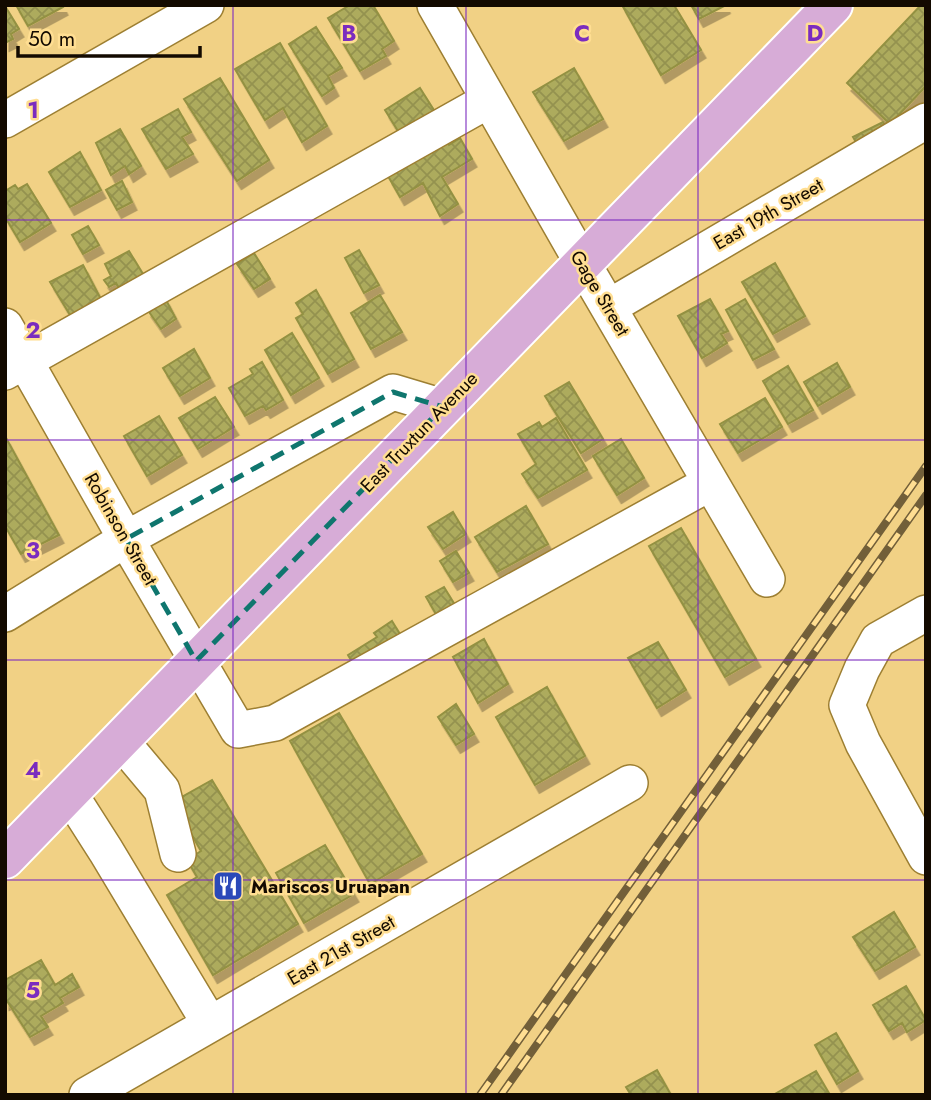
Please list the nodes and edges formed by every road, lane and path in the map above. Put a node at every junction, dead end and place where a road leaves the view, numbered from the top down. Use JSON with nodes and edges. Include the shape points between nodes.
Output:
{"nodes":[{"id":1,"x":206,"y":5,"type":"edge"},
{"id":2,"x":435,"y":5,"type":"edge"},
{"id":3,"x":833,"y":5,"type":"edge"},
{"id":4,"x":489,"y":100,"type":"junction"},
{"id":5,"x":5,"y":120,"type":"edge"},
{"id":6,"x":926,"y":121,"type":"edge"},
{"id":7,"x":583,"y":264,"type":"junction"},
{"id":8,"x":609,"y":307,"type":"junction"},
{"id":9,"x":5,"y":326,"type":"edge"},
{"id":10,"x":15,"y":366,"type":"edge"},
{"id":11,"x":443,"y":407,"type":"junction"},
{"id":12,"x":710,"y":483,"type":"junction"},
{"id":13,"x":126,"y":538,"type":"junction"},
{"id":14,"x":767,"y":579,"type":"dead end"},
{"id":15,"x":926,"y":613,"type":"edge"},
{"id":16,"x":5,"y":614,"type":"edge"},
{"id":17,"x":197,"y":661,"type":"junction"},
{"id":18,"x":120,"y":740,"type":"junction"},
{"id":19,"x":631,"y":783,"type":"dead end"},
{"id":20,"x":69,"y":793,"type":"junction"},
{"id":21,"x":178,"y":854,"type":"dead end"},
{"id":22,"x":926,"y":857,"type":"edge"},
{"id":23,"x":5,"y":859,"type":"edge"},
{"id":24,"x":210,"y":1024,"type":"junction"},
{"id":25,"x":87,"y":1095,"type":"edge"}],
"edges":[{"from":1,"to":5,"type":"street"},
{"from":2,"to":4,"type":"street","name":"Gage Street"},
{"from":3,"to":7,"type":"main road","name":"East Truxtun Avenue"},
{"from":4,"to":7,"type":"street","name":"Gage Street"},
{"from":4,"to":10,"type":"street"},
{"from":6,"to":8,"type":"street","name":"East 19th Street"},
{"from":7,"to":8,"type":"street","name":"Gage Street"},
{"from":7,"to":11,"type":"main road","name":"East Truxtun Avenue"},
{"from":8,"to":12,"type":"street","name":"Gage Street"},
{"from":9,"to":10,"type":"street","name":"Robinson Street"},
{"from":10,"to":13,"type":"street","name":"Robinson Street"},
{"from":11,"to":13,"type":"street","via":[[393,392]]},
{"from":11,"to":17,"type":"main road","name":"East Truxtun Avenue"},
{"from":12,"to":14,"type":"street","name":"Gage Street"},
{"from":12,"to":17,"type":"street","name":"Robinson Street","via":[[275,723],[238,730]]},
{"from":13,"to":16,"type":"street"},
{"from":13,"to":17,"type":"street","name":"Robinson Street"},
{"from":15,"to":22,"type":"street","via":[[878,640],[847,705]]},
{"from":17,"to":18,"type":"main road","name":"East Truxtun Avenue"},
{"from":18,"to":20,"type":"main road","name":"East Truxtun Avenue"},
{"from":18,"to":21,"type":"street","via":[[162,790]]},
{"from":19,"to":24,"type":"street","name":"East 21st Street"},
{"from":20,"to":23,"type":"main road","name":"East Truxtun Avenue"},
{"from":20,"to":24,"type":"street"},
{"from":24,"to":25,"type":"street","name":"East 21st Street"}]}
